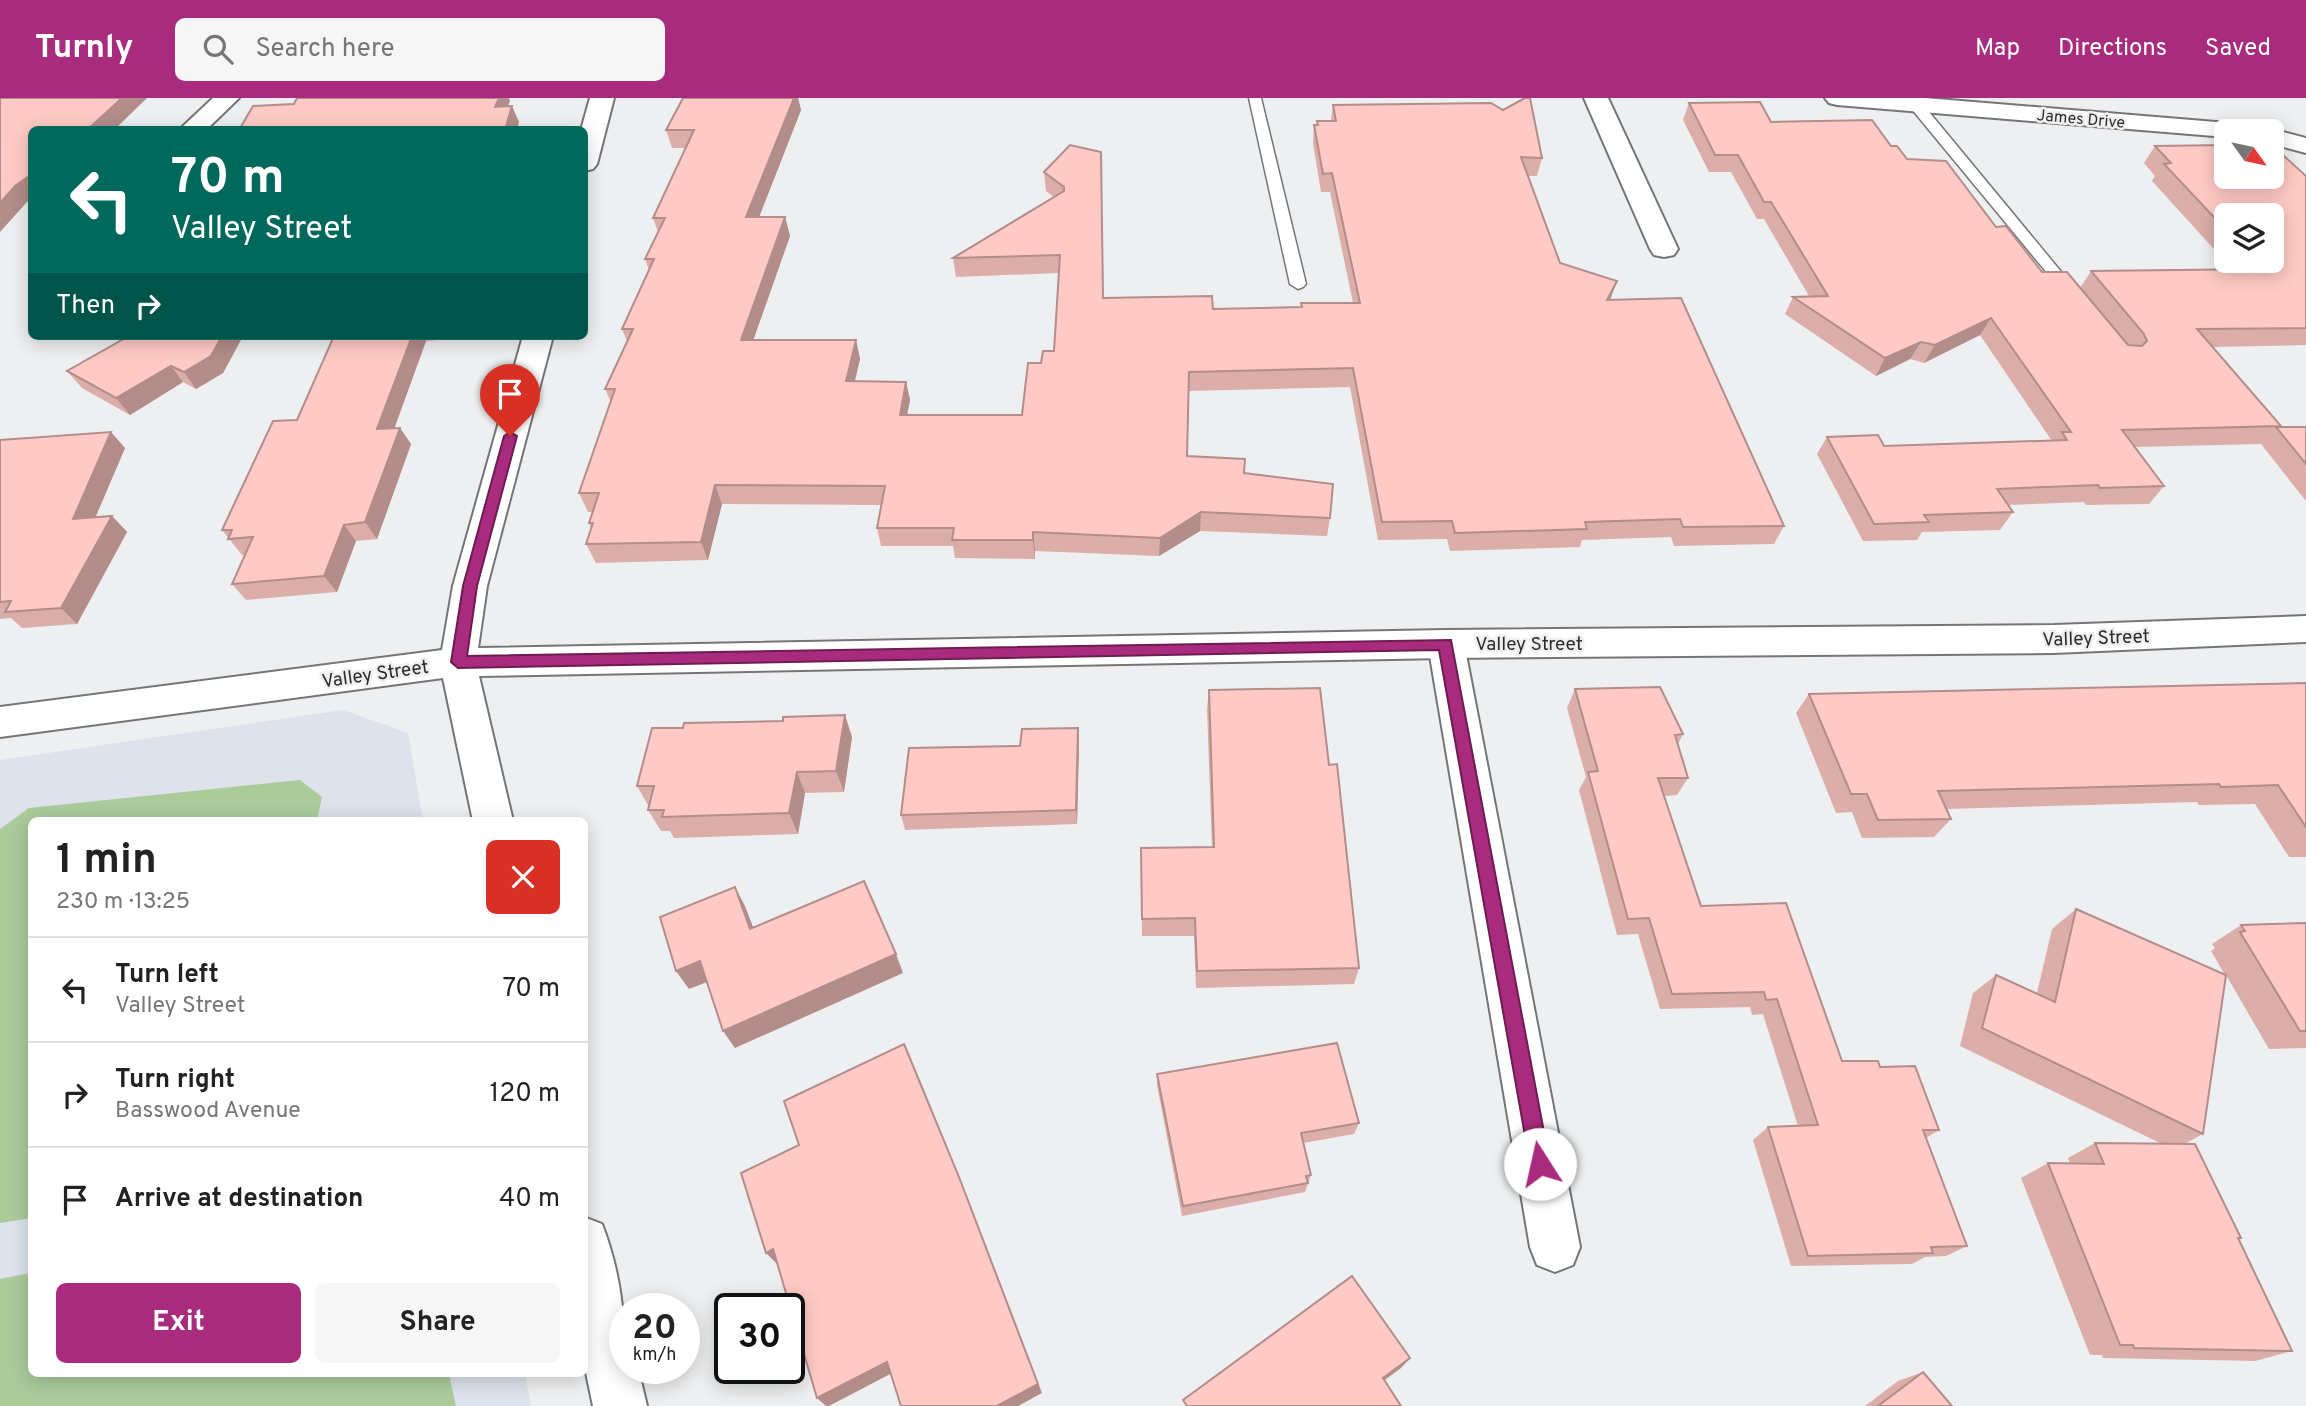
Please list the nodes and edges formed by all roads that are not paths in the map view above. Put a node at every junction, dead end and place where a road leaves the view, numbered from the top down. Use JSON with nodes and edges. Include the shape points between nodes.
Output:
{"nodes":[{"id":1,"x":227,"y":98,"type":"edge"},
{"id":2,"x":603,"y":98,"type":"edge"},
{"id":3,"x":1255,"y":98,"type":"edge"},
{"id":4,"x":1596,"y":98,"type":"edge"},
{"id":5,"x":1837,"y":98,"type":"edge"},
{"id":6,"x":1915,"y":104,"type":"junction"},
{"id":7,"x":196,"y":126,"type":"edge"},
{"id":8,"x":2214,"y":129,"type":"edge"},
{"id":9,"x":2284,"y":140,"type":"edge"},
{"id":10,"x":2306,"y":146,"type":"edge"},
{"id":11,"x":588,"y":150,"type":"edge"},
{"id":12,"x":1664,"y":249,"type":"dead end"},
{"id":13,"x":1298,"y":284,"type":"dead end"},
{"id":14,"x":2080,"y":304,"type":"edge"},
{"id":15,"x":537,"y":340,"type":"edge"},
{"id":16,"x":2306,"y":629,"type":"edge"},
{"id":17,"x":1446,"y":644,"type":"junction"},
{"id":18,"x":458,"y":662,"type":"junction"},
{"id":19,"x":0,"y":722,"type":"edge"},
{"id":20,"x":492,"y":817,"type":"edge"},
{"id":21,"x":1555,"y":1247,"type":"dead end"},
{"id":22,"x":588,"y":1260,"type":"edge"},
{"id":23,"x":620,"y":1406,"type":"edge"}],
"edges":[{"from":1,"to":7,"type":"street"},
{"from":2,"to":11,"type":"street"},
{"from":3,"to":13,"type":"lane"},
{"from":4,"to":12,"type":"street"},
{"from":5,"to":6,"type":"street","name":"James Drive"},
{"from":6,"to":8,"type":"street","name":"James Drive"},
{"from":6,"to":14,"type":"lane"},
{"from":9,"to":10,"type":"street"},
{"from":15,"to":18,"type":"street","via":[[470,586]]},
{"from":16,"to":17,"type":"street","name":"Valley Street","via":[[2054,639]]},
{"from":17,"to":18,"type":"street","name":"Valley Street"},
{"from":17,"to":21,"type":"street"},
{"from":18,"to":19,"type":"street","name":"Valley Street"},
{"from":18,"to":20,"type":"street"},
{"from":22,"to":23,"type":"street"}]}
